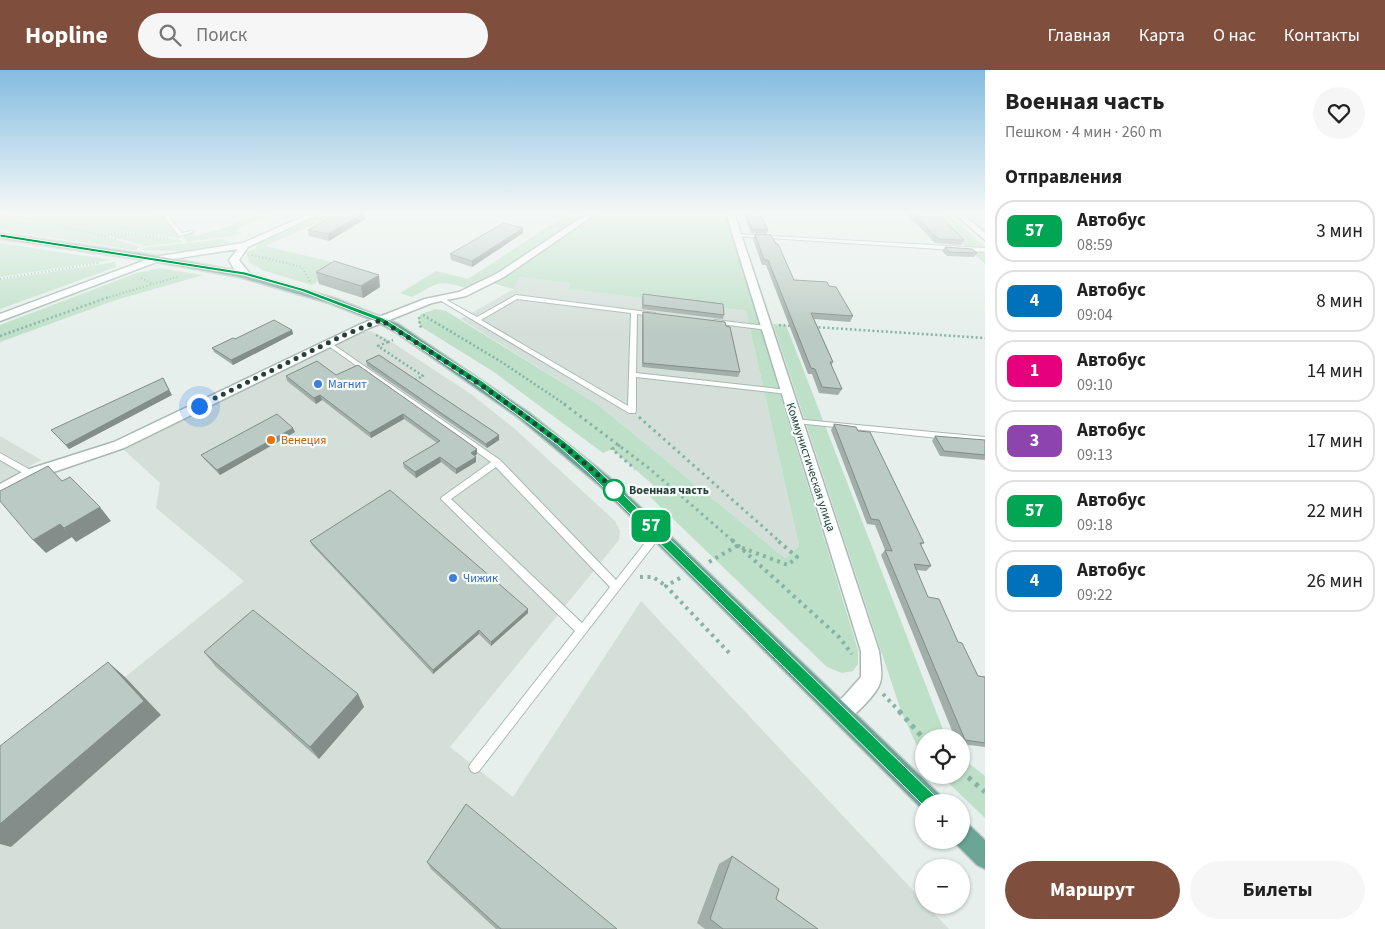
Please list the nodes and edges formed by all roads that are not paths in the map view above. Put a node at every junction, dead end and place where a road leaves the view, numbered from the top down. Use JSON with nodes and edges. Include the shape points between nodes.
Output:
{"nodes":[{"id":1,"x":117,"y":253,"type":"edge"},
{"id":2,"x":194,"y":253,"type":"edge"},
{"id":3,"x":228,"y":253,"type":"edge"},
{"id":4,"x":239,"y":253,"type":"edge"},
{"id":5,"x":533,"y":253,"type":"edge"},
{"id":6,"x":744,"y":253,"type":"edge"},
{"id":7,"x":157,"y":259,"type":"junction"},
{"id":8,"x":202,"y":266,"type":"junction"},
{"id":9,"x":245,"y":274,"type":"junction"},
{"id":10,"x":441,"y":299,"type":"junction"},
{"id":11,"x":634,"y":312,"type":"junction"},
{"id":12,"x":662,"y":315,"type":"edge"},
{"id":13,"x":0,"y":318,"type":"edge"},
{"id":14,"x":381,"y":320,"type":"junction"},
{"id":15,"x":477,"y":320,"type":"junction"},
{"id":16,"x":711,"y":321,"type":"edge"},
{"id":17,"x":767,"y":326,"type":"junction"},
{"id":18,"x":328,"y":343,"type":"junction"},
{"id":19,"x":633,"y":375,"type":"junction"},
{"id":20,"x":788,"y":392,"type":"junction"},
{"id":21,"x":797,"y":422,"type":"junction"},
{"id":22,"x":985,"y":440,"type":"edge"},
{"id":23,"x":0,"y":456,"type":"edge"},
{"id":24,"x":498,"y":462,"type":"junction"},
{"id":25,"x":31,"y":474,"type":"junction"},
{"id":26,"x":0,"y":490,"type":"edge"},
{"id":27,"x":658,"y":533,"type":"junction"},
{"id":28,"x":616,"y":587,"type":"junction"},
{"id":29,"x":582,"y":630,"type":"junction"},
{"id":30,"x":842,"y":713,"type":"junction"},
{"id":31,"x":475,"y":767,"type":"dead end"},
{"id":32,"x":923,"y":794,"type":"edge"},
{"id":33,"x":970,"y":842,"type":"edge"},
{"id":34,"x":985,"y":857,"type":"edge"}],
"edges":[{"from":1,"to":7,"type":"main road"},
{"from":2,"to":7,"type":"street"},
{"from":3,"to":8,"type":"street"},
{"from":4,"to":9,"type":"street","via":[[234,260]]},
{"from":5,"to":10,"type":"street","via":[[462,294]]},
{"from":6,"to":17,"type":"street","name":"Коммунистическая улица"},
{"from":7,"to":8,"type":"main road"},
{"from":7,"to":13,"type":"street"},
{"from":8,"to":9,"type":"main road"},
{"from":9,"to":14,"type":"main road","via":[[303,290]]},
{"from":10,"to":14,"type":"street"},
{"from":10,"to":15,"type":"lane"},
{"from":11,"to":12,"type":"lane"},
{"from":11,"to":15,"type":"lane","via":[[516,297]]},
{"from":11,"to":19,"type":"lane"},
{"from":14,"to":18,"type":"street"},
{"from":14,"to":27,"type":"main road","via":[[480,383],[561,443]]},
{"from":15,"to":19,"type":"lane","via":[[632,411]]},
{"from":16,"to":17,"type":"lane"},
{"from":17,"to":20,"type":"street","name":"Коммунистическая улица"},
{"from":18,"to":24,"type":"lane"},
{"from":18,"to":25,"type":"street","via":[[119,445]]},
{"from":19,"to":20,"type":"lane"},
{"from":20,"to":21,"type":"street","name":"Коммунистическая улица"},
{"from":21,"to":22,"type":"lane"},
{"from":21,"to":30,"type":"street","name":"Коммунистическая улица","via":[[870,651],[871,681]]},
{"from":23,"to":25,"type":"lane"},
{"from":24,"to":28,"type":"lane"},
{"from":24,"to":29,"type":"lane","via":[[445,499]]},
{"from":25,"to":26,"type":"street"},
{"from":27,"to":28,"type":"lane"},
{"from":27,"to":30,"type":"main road"},
{"from":28,"to":29,"type":"lane"},
{"from":29,"to":31,"type":"lane"},
{"from":30,"to":32,"type":"main road"},
{"from":33,"to":34,"type":"main road"}]}
